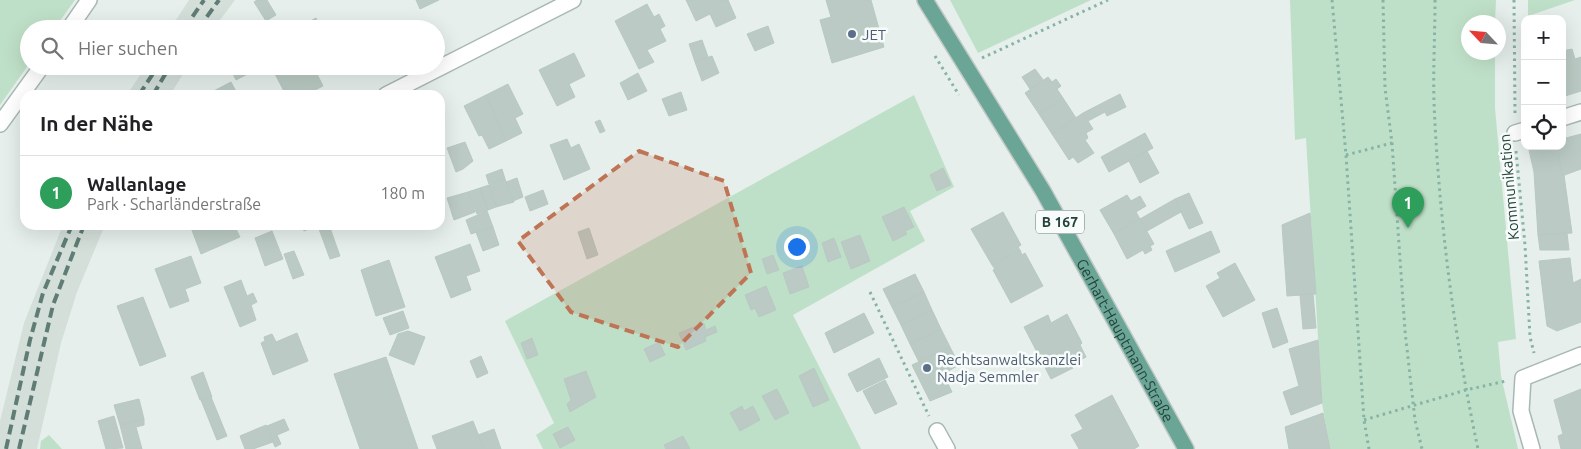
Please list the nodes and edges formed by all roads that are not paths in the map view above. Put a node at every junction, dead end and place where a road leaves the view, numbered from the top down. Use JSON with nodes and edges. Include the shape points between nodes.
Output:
{"nodes":[{"id":1,"x":89,"y":0,"type":"edge"},
{"id":2,"x":573,"y":0,"type":"edge"},
{"id":3,"x":925,"y":0,"type":"edge"},
{"id":4,"x":75,"y":20,"type":"edge"},
{"id":5,"x":445,"y":65,"type":"edge"},
{"id":6,"x":35,"y":75,"type":"edge"},
{"id":7,"x":425,"y":75,"type":"edge"},
{"id":8,"x":25,"y":90,"type":"edge"},
{"id":9,"x":396,"y":90,"type":"edge"},
{"id":10,"x":20,"y":96,"type":"edge"},
{"id":11,"x":1581,"y":112,"type":"edge"},
{"id":12,"x":1566,"y":117,"type":"edge"},
{"id":13,"x":0,"y":124,"type":"edge"},
{"id":14,"x":1581,"y":355,"type":"edge"},
{"id":15,"x":937,"y":431,"type":"road end"},
{"id":16,"x":947,"y":449,"type":"edge"},
{"id":17,"x":1186,"y":449,"type":"edge"},
{"id":18,"x":1532,"y":449,"type":"edge"}],
"edges":[{"from":1,"to":4,"type":"street"},
{"from":2,"to":5,"type":"street"},
{"from":3,"to":17,"type":"main road","name":"Gerhart-Hauptmann-Straße","number":"B 167","via":[[1043,191]]},
{"from":6,"to":8,"type":"street"},
{"from":7,"to":9,"type":"street"},
{"from":10,"to":13,"type":"street"},
{"from":11,"to":12,"type":"street"},
{"from":14,"to":18,"type":"street","via":[[1523,378],[1521,411]]},
{"from":15,"to":16,"type":"street"}]}
